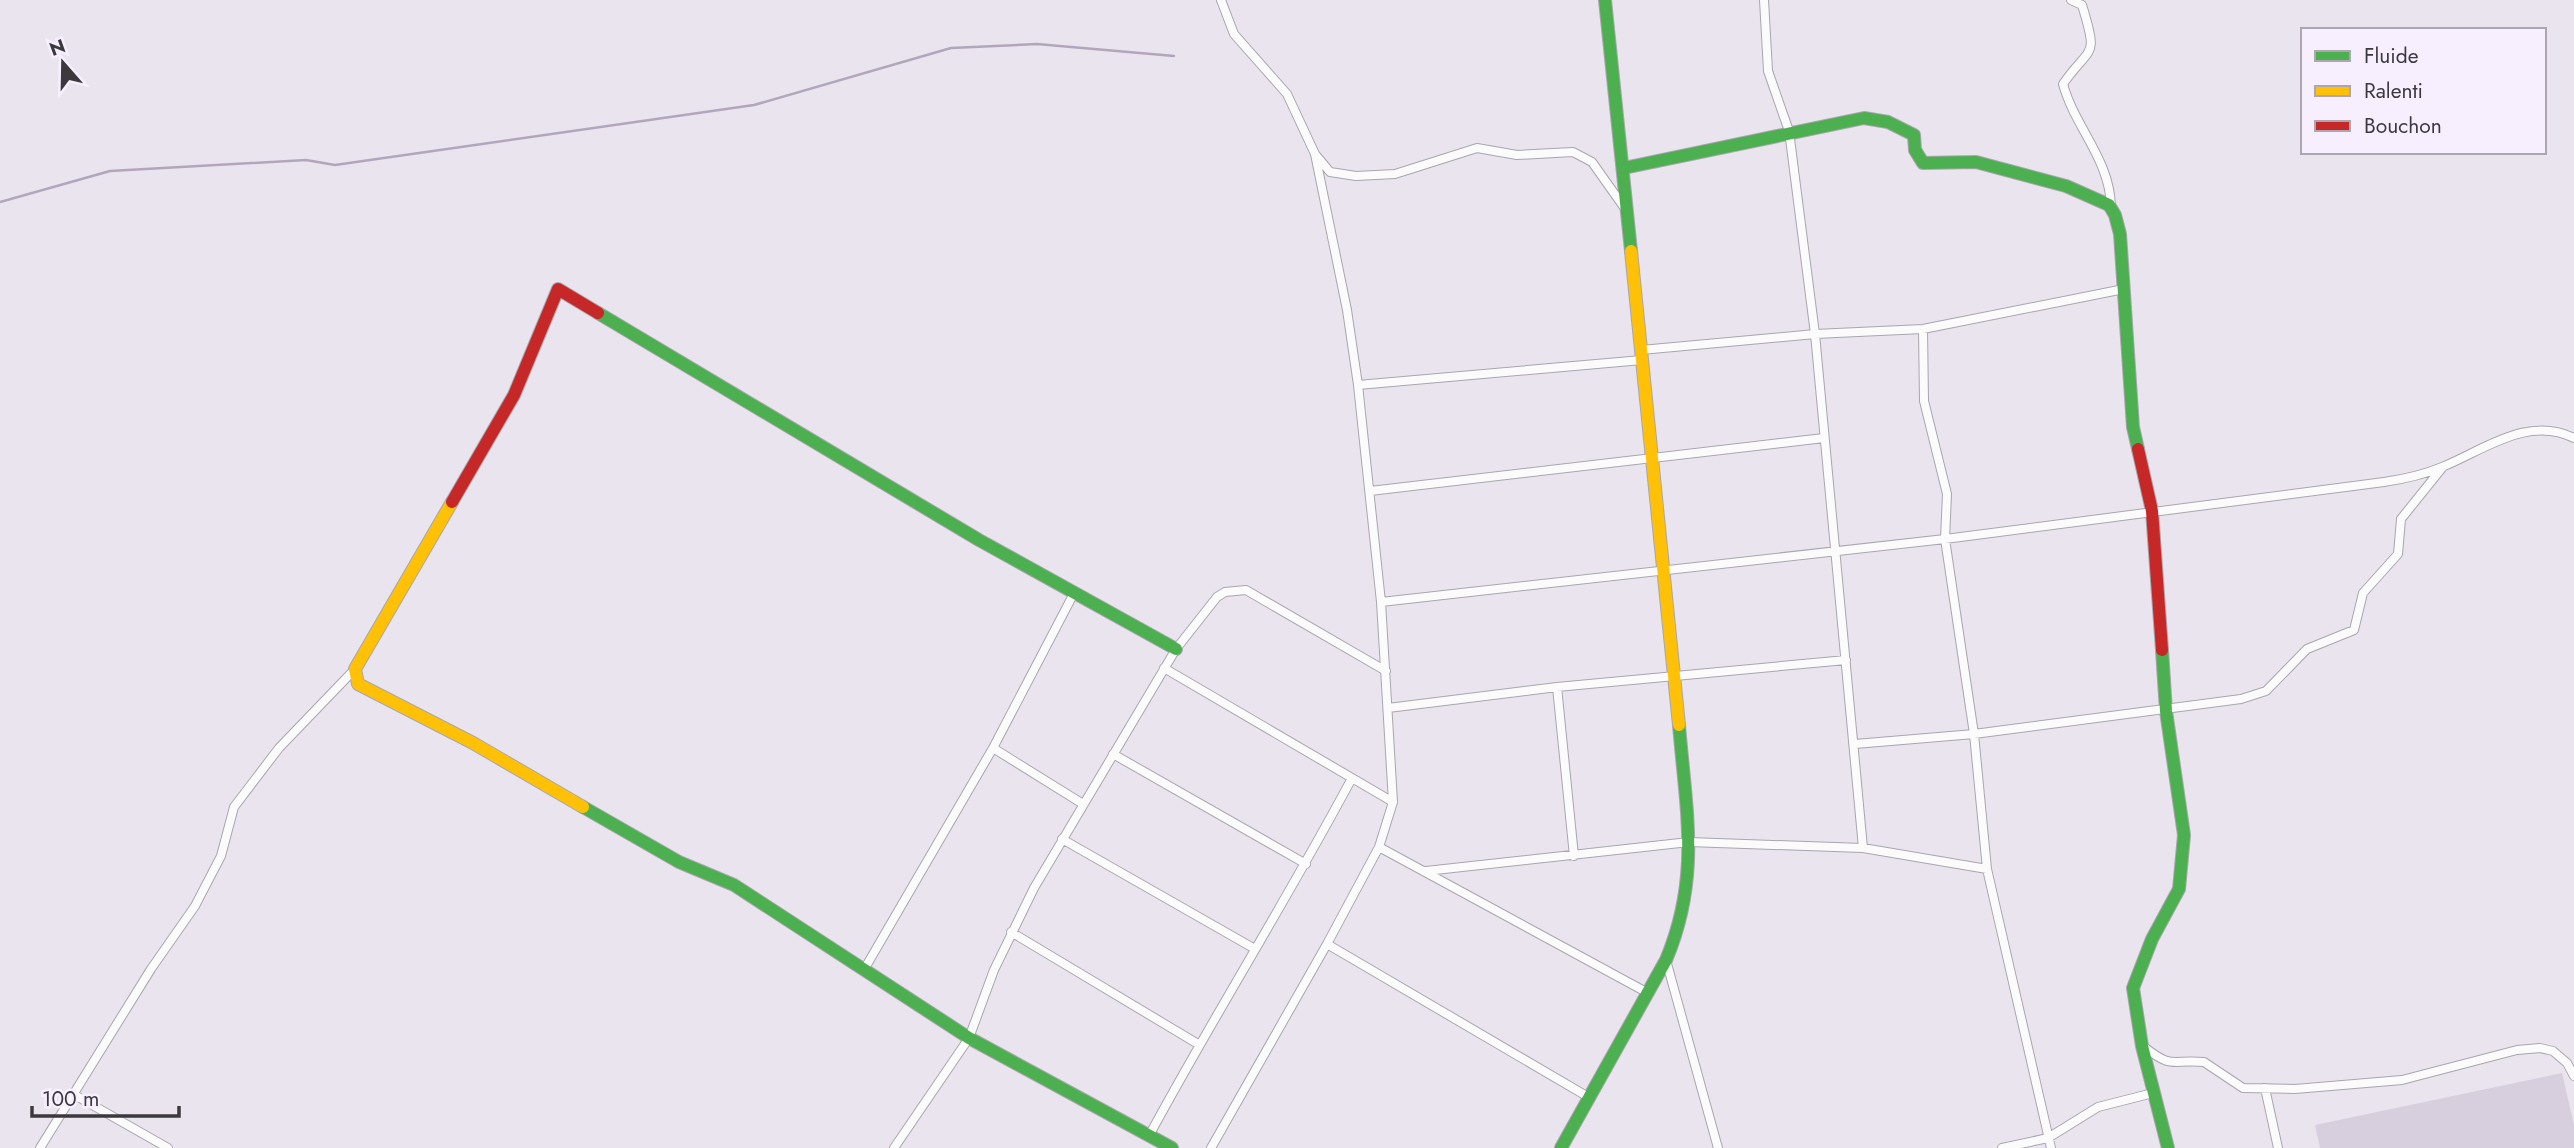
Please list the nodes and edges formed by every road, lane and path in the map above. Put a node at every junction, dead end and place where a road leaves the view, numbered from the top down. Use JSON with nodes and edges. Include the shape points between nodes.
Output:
{"nodes":[{"id":1,"x":1222,"y":0,"type":"edge"},
{"id":2,"x":1605,"y":0,"type":"edge"},
{"id":3,"x":1764,"y":0,"type":"edge"},
{"id":4,"x":2071,"y":0,"type":"edge"},
{"id":5,"x":1789,"y":131,"type":"junction"},
{"id":6,"x":1315,"y":154,"type":"junction"},
{"id":7,"x":1624,"y":168,"type":"junction"},
{"id":8,"x":2111,"y":207,"type":"junction"},
{"id":9,"x":1629,"y":215,"type":"junction"},
{"id":10,"x":2124,"y":289,"type":"junction"},
{"id":11,"x":1923,"y":329,"type":"junction"},
{"id":12,"x":1815,"y":334,"type":"junction"},
{"id":13,"x":1641,"y":355,"type":"junction"},
{"id":14,"x":1358,"y":386,"type":"junction"},
{"id":15,"x":1824,"y":438,"type":"junction"},
{"id":16,"x":2574,"y":438,"type":"edge"},
{"id":17,"x":1653,"y":457,"type":"junction"},
{"id":18,"x":2442,"y":468,"type":"junction"},
{"id":19,"x":1370,"y":491,"type":"junction"},
{"id":20,"x":2152,"y":511,"type":"junction"},
{"id":21,"x":1945,"y":539,"type":"junction"},
{"id":22,"x":1833,"y":551,"type":"junction"},
{"id":23,"x":1661,"y":569,"type":"junction"},
{"id":24,"x":1073,"y":595,"type":"junction"},
{"id":25,"x":1381,"y":602,"type":"junction"},
{"id":26,"x":1175,"y":649,"type":"junction"},
{"id":27,"x":1846,"y":660,"type":"junction"},
{"id":28,"x":1164,"y":668,"type":"junction"},
{"id":29,"x":355,"y":669,"type":"junction"},
{"id":30,"x":1386,"y":671,"type":"junction"},
{"id":31,"x":1675,"y":676,"type":"junction"},
{"id":32,"x":1557,"y":687,"type":"junction"},
{"id":33,"x":1388,"y":708,"type":"junction"},
{"id":34,"x":2166,"y":710,"type":"junction"},
{"id":35,"x":1974,"y":734,"type":"junction"},
{"id":36,"x":1855,"y":744,"type":"junction"},
{"id":37,"x":993,"y":748,"type":"junction"},
{"id":38,"x":1113,"y":754,"type":"junction"},
{"id":39,"x":1352,"y":778,"type":"junction"},
{"id":40,"x":1393,"y":802,"type":"junction"},
{"id":41,"x":1083,"y":804,"type":"junction"},
{"id":42,"x":1062,"y":839,"type":"junction"},
{"id":43,"x":1689,"y":842,"type":"junction"},
{"id":44,"x":1379,"y":847,"type":"junction"},
{"id":45,"x":1863,"y":848,"type":"junction"},
{"id":46,"x":1574,"y":856,"type":"junction"},
{"id":47,"x":1306,"y":864,"type":"junction"},
{"id":48,"x":1987,"y":869,"type":"junction"},
{"id":49,"x":1426,"y":871,"type":"junction"},
{"id":50,"x":1011,"y":932,"type":"junction"},
{"id":51,"x":1327,"y":944,"type":"junction"},
{"id":52,"x":1255,"y":949,"type":"junction"},
{"id":53,"x":1666,"y":960,"type":"junction"},
{"id":54,"x":865,"y":968,"type":"junction"},
{"id":55,"x":1648,"y":993,"type":"junction"},
{"id":56,"x":969,"y":1038,"type":"junction"},
{"id":57,"x":1198,"y":1044,"type":"junction"},
{"id":58,"x":2142,"y":1046,"type":"junction"},
{"id":59,"x":2574,"y":1076,"type":"edge"},
{"id":60,"x":2265,"y":1088,"type":"junction"},
{"id":61,"x":2153,"y":1093,"type":"junction"},
{"id":62,"x":73,"y":1094,"type":"junction"},
{"id":63,"x":1590,"y":1098,"type":"junction"},
{"id":64,"x":1150,"y":1134,"type":"junction"},
{"id":65,"x":2048,"y":1138,"type":"junction"},
{"id":66,"x":40,"y":1148,"type":"edge"},
{"id":67,"x":168,"y":1148,"type":"edge"},
{"id":68,"x":894,"y":1148,"type":"edge"},
{"id":69,"x":1171,"y":1148,"type":"edge"},
{"id":70,"x":1211,"y":1148,"type":"edge"},
{"id":71,"x":1562,"y":1148,"type":"edge"},
{"id":72,"x":1718,"y":1148,"type":"edge"},
{"id":73,"x":2001,"y":1148,"type":"edge"},
{"id":74,"x":2051,"y":1148,"type":"edge"},
{"id":75,"x":2168,"y":1148,"type":"edge"},
{"id":76,"x":2278,"y":1148,"type":"edge"}],
"edges":[{"from":1,"to":6,"type":"street","via":[[1234,33],[1293,103]]},
{"from":2,"to":7,"type":"street"},
{"from":3,"to":5,"type":"street","via":[[1768,71]]},
{"from":4,"to":8,"type":"street","via":[[2082,5],[2093,40],[2086,61],[2063,84],[2106,171]]},
{"from":5,"to":7,"type":"street"},
{"from":5,"to":8,"type":"street","via":[[1877,119],[1914,135],[1915,150],[1923,163],[1975,162],[2073,190]]},
{"from":5,"to":12,"type":"street"},
{"from":6,"to":9,"type":"street","via":[[1334,173],[1367,177],[1406,171],[1477,148],[1517,155],[1573,152],[1597,167]]},
{"from":6,"to":14,"type":"street"},
{"from":7,"to":9,"type":"street"},
{"from":8,"to":10,"type":"street","via":[[2120,234]]},
{"from":9,"to":13,"type":"street"},
{"from":10,"to":11,"type":"street"},
{"from":10,"to":20,"type":"street","via":[[2133,427]]},
{"from":11,"to":12,"type":"street"},
{"from":11,"to":21,"type":"street","via":[[1924,401],[1947,494]]},
{"from":12,"to":13,"type":"street"},
{"from":12,"to":15,"type":"street"},
{"from":13,"to":14,"type":"street"},
{"from":13,"to":17,"type":"street"},
{"from":14,"to":19,"type":"street"},
{"from":15,"to":17,"type":"street"},
{"from":15,"to":22,"type":"street"},
{"from":16,"to":18,"type":"street","via":[[2545,429],[2529,431]]},
{"from":17,"to":19,"type":"street"},
{"from":17,"to":23,"type":"street"},
{"from":18,"to":20,"type":"street","via":[[2384,482]]},
{"from":18,"to":34,"type":"street","via":[[2401,519],[2398,554],[2363,593],[2354,630],[2307,649],[2261,694]]},
{"from":19,"to":25,"type":"street"},
{"from":20,"to":21,"type":"street"},
{"from":20,"to":34,"type":"street"},
{"from":21,"to":22,"type":"street"},
{"from":21,"to":35,"type":"street"},
{"from":22,"to":23,"type":"street"},
{"from":22,"to":27,"type":"street"},
{"from":23,"to":25,"type":"street"},
{"from":23,"to":31,"type":"street"},
{"from":24,"to":26,"type":"street"},
{"from":24,"to":29,"type":"street","via":[[558,289],[514,395]]},
{"from":24,"to":37,"type":"street"},
{"from":25,"to":30,"type":"street"},
{"from":26,"to":28,"type":"street"},
{"from":26,"to":30,"type":"street","via":[[1217,597],[1245,590]]},
{"from":27,"to":31,"type":"street"},
{"from":27,"to":36,"type":"street"},
{"from":28,"to":38,"type":"street"},
{"from":28,"to":39,"type":"street"},
{"from":29,"to":54,"type":"street","via":[[358,684],[372,693],[472,743],[679,862],[734,885]]},
{"from":29,"to":62,"type":"street","via":[[279,748],[234,807],[221,856],[195,906]]},
{"from":30,"to":33,"type":"street"},
{"from":31,"to":32,"type":"street"},
{"from":31,"to":43,"type":"street"},
{"from":32,"to":33,"type":"street"},
{"from":32,"to":46,"type":"street"},
{"from":33,"to":40,"type":"street"},
{"from":34,"to":35,"type":"street"},
{"from":34,"to":58,"type":"street","via":[[2185,854],[2179,889],[2133,988]]},
{"from":35,"to":36,"type":"street"},
{"from":35,"to":48,"type":"street"},
{"from":36,"to":45,"type":"street"},
{"from":37,"to":41,"type":"street"},
{"from":37,"to":54,"type":"street"},
{"from":38,"to":41,"type":"street"},
{"from":38,"to":47,"type":"street"},
{"from":39,"to":40,"type":"street"},
{"from":39,"to":47,"type":"street"},
{"from":40,"to":44,"type":"street"},
{"from":41,"to":42,"type":"street"},
{"from":42,"to":50,"type":"street"},
{"from":42,"to":52,"type":"street"},
{"from":43,"to":45,"type":"street"},
{"from":43,"to":46,"type":"street"},
{"from":43,"to":53,"type":"street","via":[[1686,902]]},
{"from":44,"to":49,"type":"street"},
{"from":44,"to":51,"type":"street"},
{"from":45,"to":48,"type":"street"},
{"from":46,"to":49,"type":"street"},
{"from":47,"to":52,"type":"street"},
{"from":48,"to":65,"type":"street"},
{"from":49,"to":55,"type":"street"},
{"from":50,"to":56,"type":"street"},
{"from":50,"to":57,"type":"street"},
{"from":51,"to":63,"type":"street"},
{"from":51,"to":70,"type":"street"},
{"from":52,"to":57,"type":"street"},
{"from":53,"to":55,"type":"street"},
{"from":53,"to":72,"type":"street"},
{"from":54,"to":56,"type":"street"},
{"from":55,"to":63,"type":"street"},
{"from":56,"to":64,"type":"street"},
{"from":56,"to":68,"type":"street"},
{"from":57,"to":64,"type":"street"},
{"from":58,"to":60,"type":"street","via":[[2158,1060],[2204,1062],[2243,1088]]},
{"from":58,"to":61,"type":"street"},
{"from":59,"to":60,"type":"street","via":[[2553,1051],[2526,1048],[2381,1083]]},
{"from":60,"to":76,"type":"street"},
{"from":61,"to":65,"type":"street","via":[[2098,1107]]},
{"from":61,"to":75,"type":"street"},
{"from":62,"to":66,"type":"street"},
{"from":62,"to":67,"type":"street"},
{"from":63,"to":71,"type":"street"},
{"from":64,"to":69,"type":"street"},
{"from":65,"to":73,"type":"street"},
{"from":65,"to":74,"type":"street"}]}
